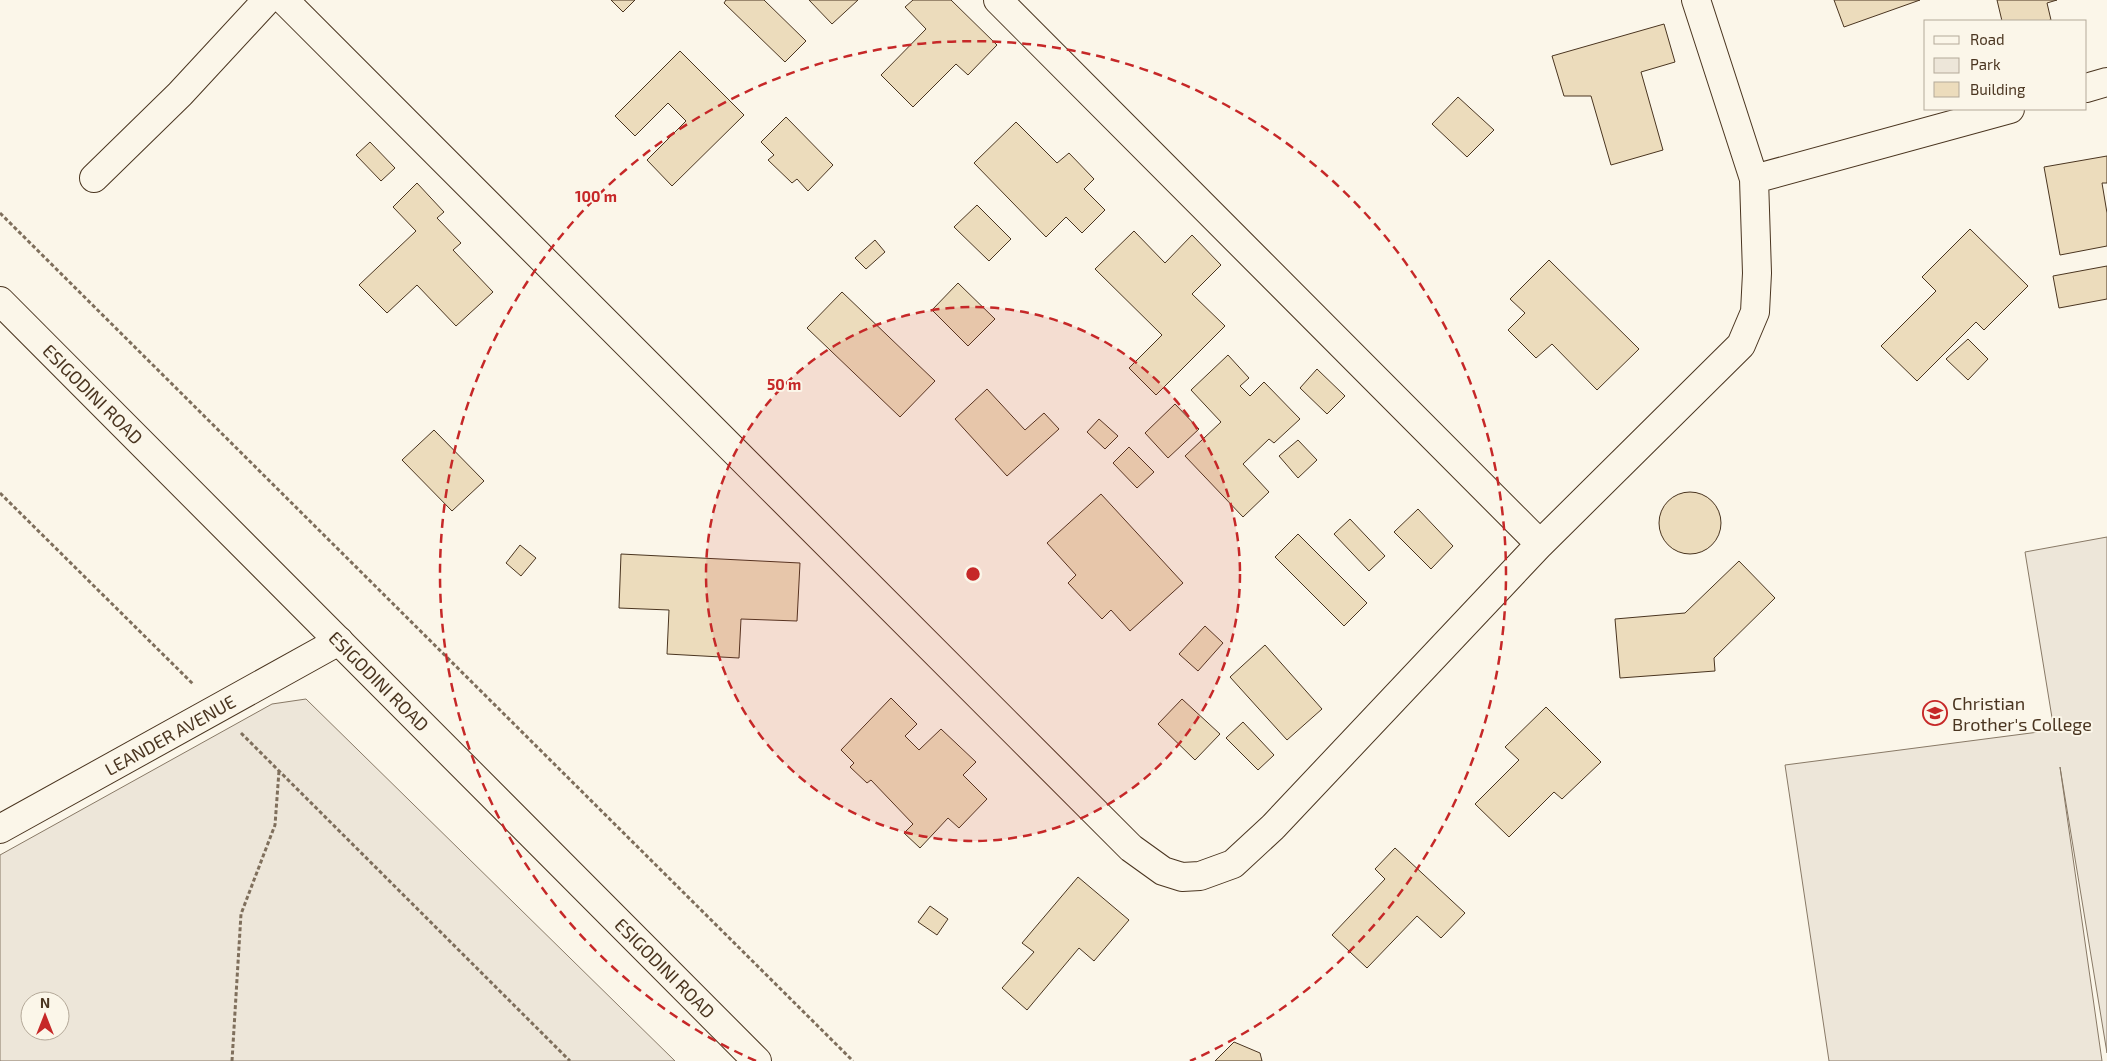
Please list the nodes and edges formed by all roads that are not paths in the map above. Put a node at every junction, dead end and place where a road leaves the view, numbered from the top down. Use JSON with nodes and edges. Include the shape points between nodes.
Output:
{"nodes":[{"id":1,"x":267,"y":0,"type":"edge"},
{"id":2,"x":284,"y":0,"type":"edge"},
{"id":3,"x":998,"y":0,"type":"edge"},
{"id":4,"x":1696,"y":0,"type":"edge"},
{"id":5,"x":2107,"y":82,"type":"edge"},
{"id":6,"x":2087,"y":88,"type":"edge"},
{"id":7,"x":2006,"y":110,"type":"edge"},
{"id":8,"x":94,"y":178,"type":"dead end"},
{"id":9,"x":1754,"y":179,"type":"junction"},
{"id":10,"x":0,"y":301,"type":"edge"},
{"id":11,"x":1540,"y":544,"type":"junction"},
{"id":12,"x":339,"y":641,"type":"junction"},
{"id":13,"x":0,"y":829,"type":"edge"},
{"id":14,"x":757,"y":1061,"type":"edge"}],
"edges":[{"from":1,"to":8,"type":"street","via":[[180,94]]},
{"from":2,"to":11,"type":"street","via":[[1124,841],[1164,871],[1182,877],[1200,876],[1233,864],[1273,827]]},
{"from":3,"to":11,"type":"street"},
{"from":4,"to":9,"type":"street"},
{"from":5,"to":6,"type":"street"},
{"from":7,"to":9,"type":"street"},
{"from":9,"to":11,"type":"street","via":[[1755,312],[1741,345]]},
{"from":10,"to":12,"type":"street","name":"ESIGODINI ROAD"},
{"from":12,"to":13,"type":"street","name":"LEANDER AVENUE"},
{"from":12,"to":14,"type":"street","name":"ESIGODINI ROAD"}]}
